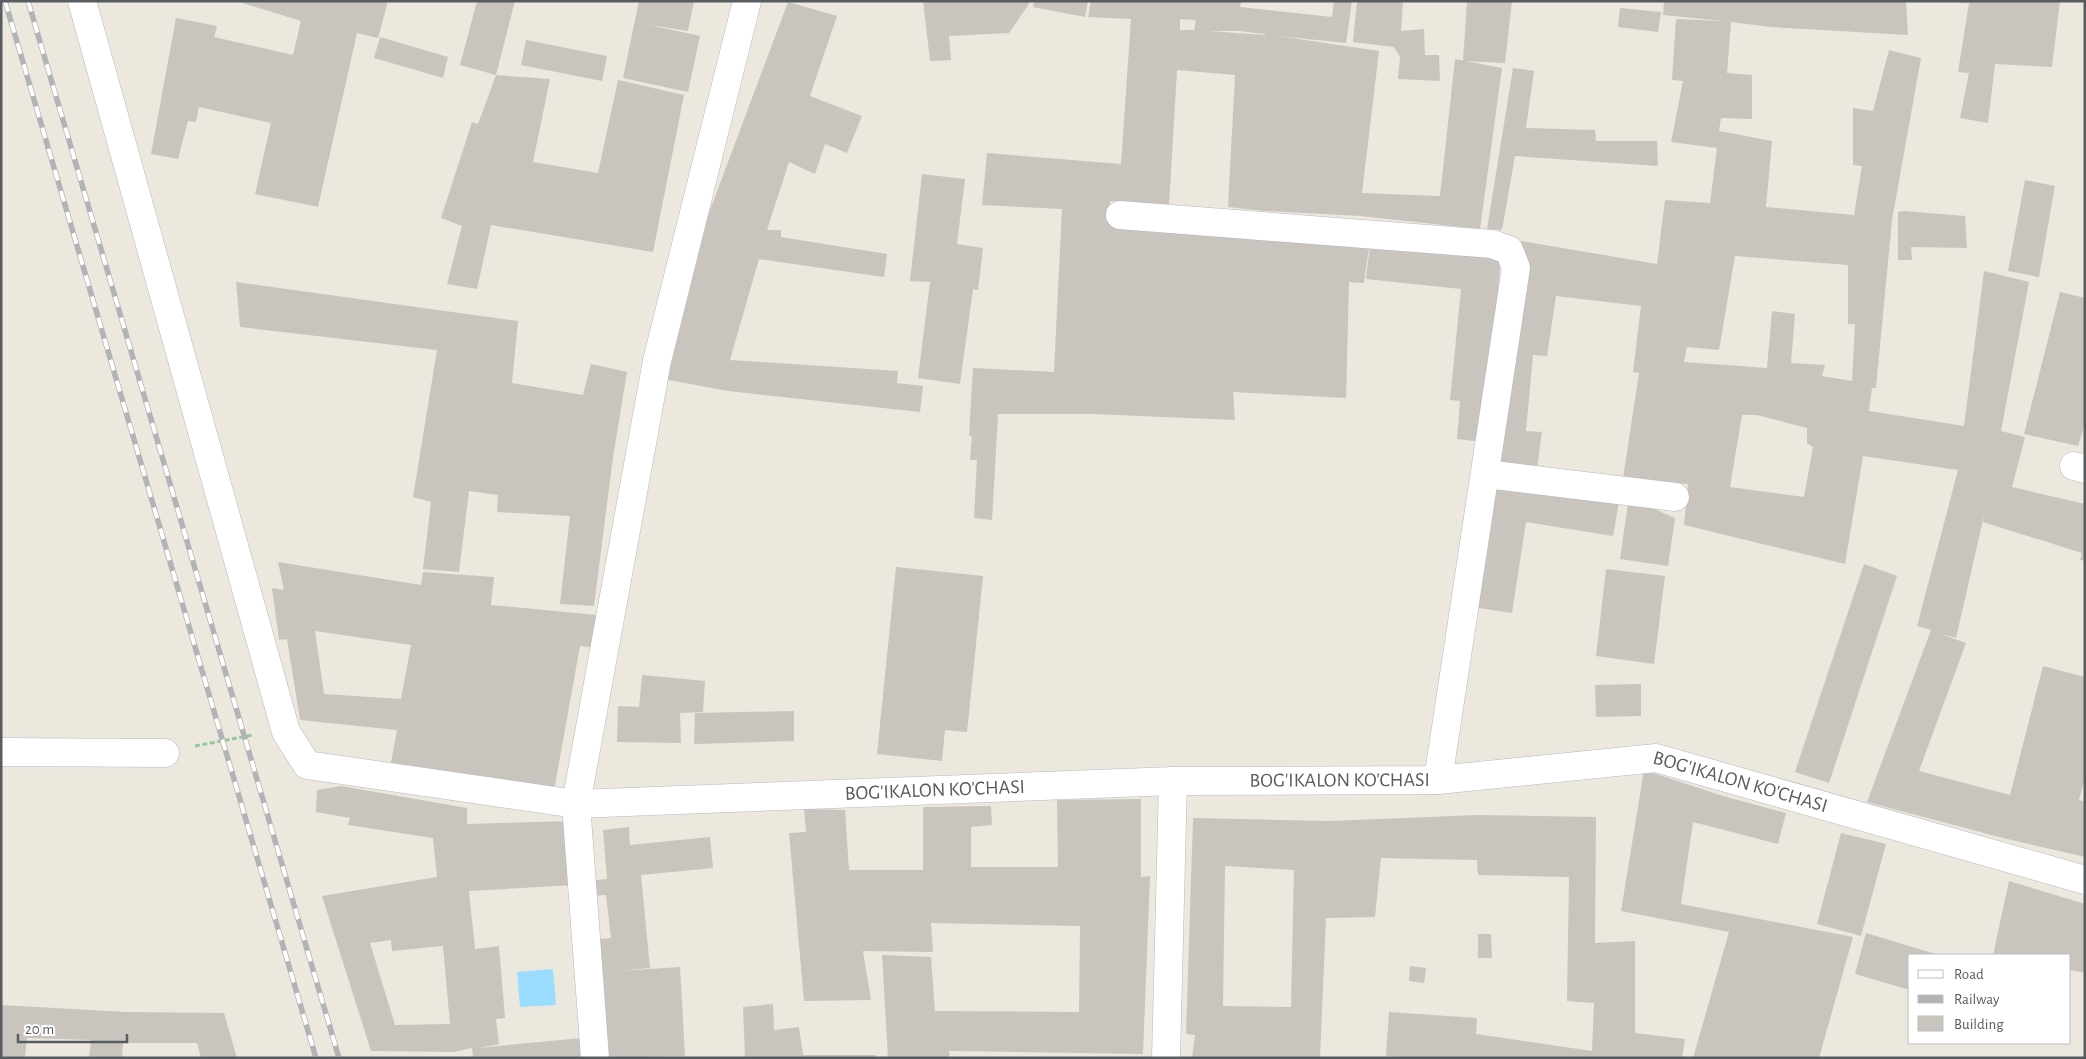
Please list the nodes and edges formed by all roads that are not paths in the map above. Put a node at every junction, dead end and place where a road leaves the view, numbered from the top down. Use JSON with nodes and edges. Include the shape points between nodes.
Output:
{"nodes":[{"id":1,"x":82,"y":1,"type":"edge"},
{"id":2,"x":747,"y":1,"type":"edge"},
{"id":3,"x":1120,"y":215,"type":"dead end"},
{"id":4,"x":1486,"y":474,"type":"junction"},
{"id":5,"x":1675,"y":497,"type":"dead end"},
{"id":6,"x":1,"y":752,"type":"edge"},
{"id":7,"x":165,"y":753,"type":"road end"},
{"id":8,"x":1438,"y":780,"type":"junction"},
{"id":9,"x":1173,"y":781,"type":"junction"},
{"id":10,"x":576,"y":804,"type":"junction"},
{"id":11,"x":2085,"y":880,"type":"edge"},
{"id":12,"x":595,"y":1058,"type":"edge"},
{"id":13,"x":1166,"y":1058,"type":"edge"}],
"edges":[{"from":1,"to":10,"type":"street","name":"BOG'IKALON KO'CHASI","via":[[286,732],[307,765]]},
{"from":2,"to":10,"type":"street","via":[[657,361]]},
{"from":3,"to":4,"type":"street","via":[[1492,244],[1509,250],[1516,268]]},
{"from":4,"to":5,"type":"street"},
{"from":4,"to":8,"type":"street"},
{"from":6,"to":7,"type":"street"},
{"from":8,"to":9,"type":"street","name":"BOG'IKALON KO'CHASI"},
{"from":8,"to":11,"type":"street","name":"BOG'IKALON KO'CHASI","via":[[1656,758]]},
{"from":9,"to":10,"type":"street","name":"BOG'IKALON KO'CHASI"},
{"from":9,"to":13,"type":"street"},
{"from":10,"to":12,"type":"street"}]}
